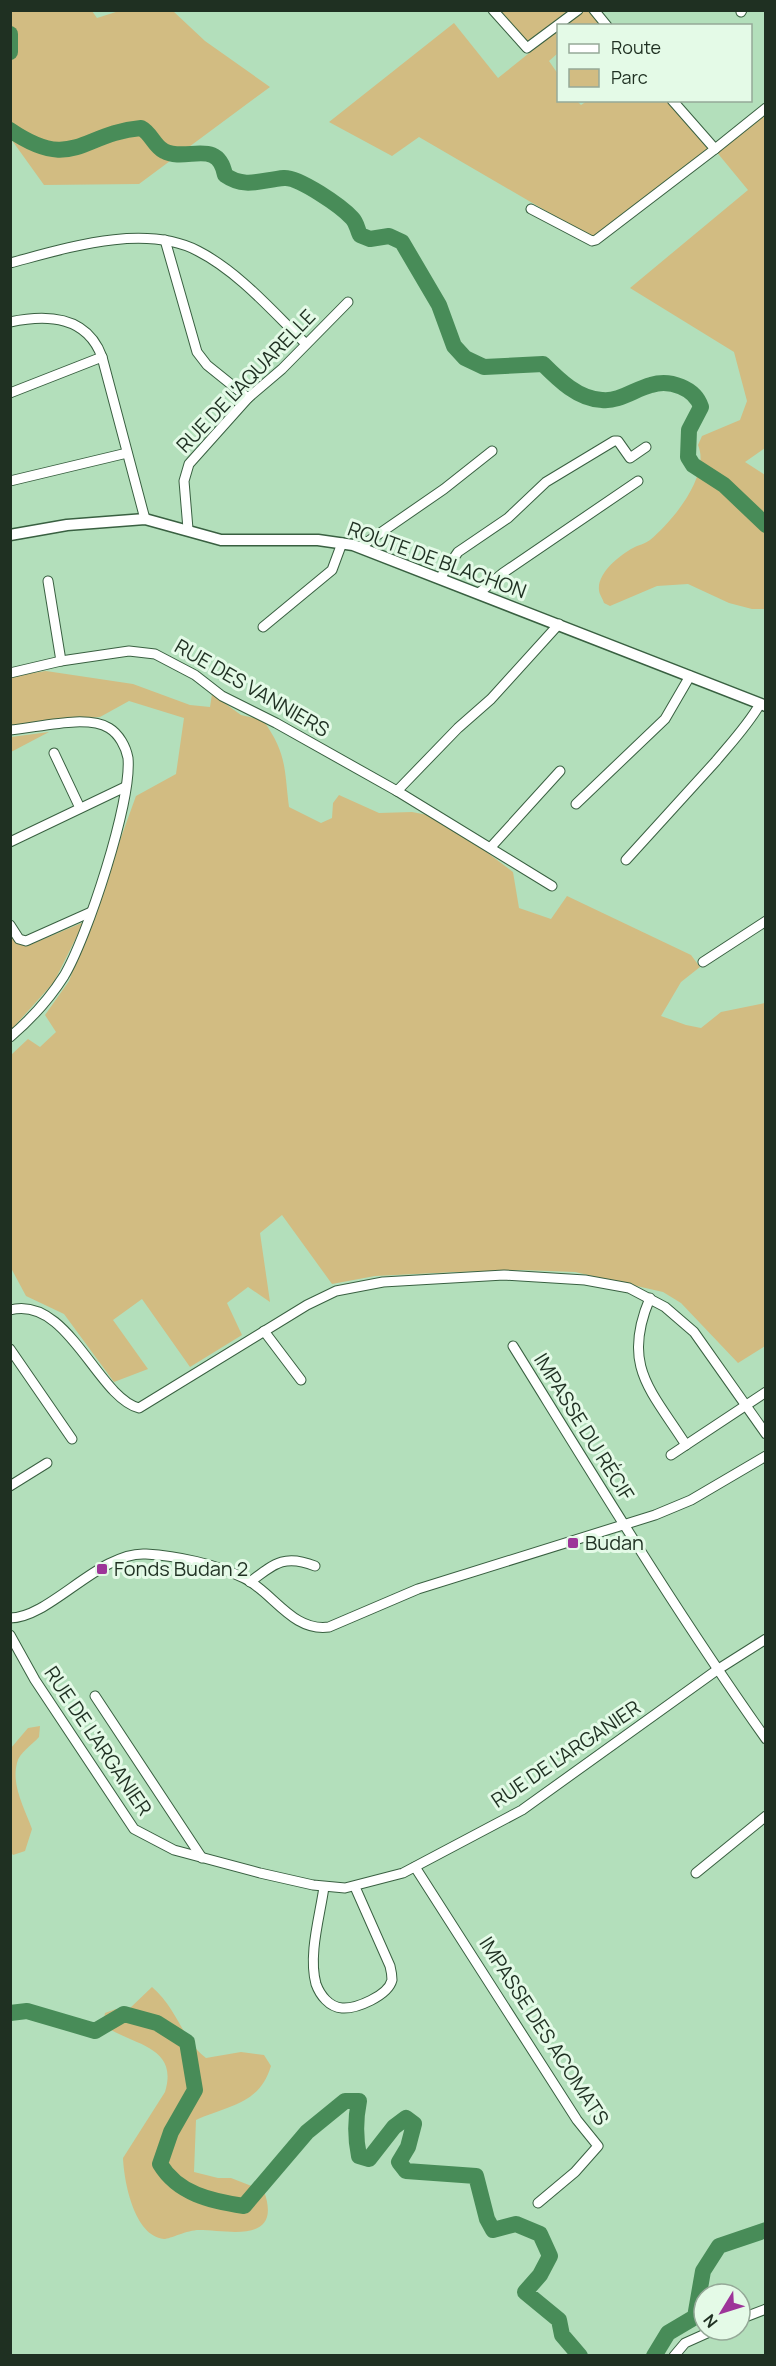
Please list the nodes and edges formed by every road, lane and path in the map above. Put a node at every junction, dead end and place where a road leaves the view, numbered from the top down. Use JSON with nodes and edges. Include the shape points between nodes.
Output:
{"nodes":[{"id":1,"x":493,"y":10,"type":"edge"},
{"id":2,"x":578,"y":10,"type":"edge"},
{"id":3,"x":594,"y":10,"type":"edge"},
{"id":4,"x":559,"y":24,"type":"edge"},
{"id":5,"x":605,"y":24,"type":"edge"},
{"id":6,"x":557,"y":26,"type":"edge"},
{"id":7,"x":674,"y":102,"type":"edge"},
{"id":8,"x":765,"y":108,"type":"edge"},
{"id":9,"x":715,"y":149,"type":"junction"},
{"id":10,"x":531,"y":209,"type":"dead end"},
{"id":11,"x":165,"y":240,"type":"junction"},
{"id":12,"x":10,"y":263,"type":"edge"},
{"id":13,"x":348,"y":302,"type":"dead end"},
{"id":14,"x":10,"y":322,"type":"edge"},
{"id":15,"x":306,"y":344,"type":"junction"},
{"id":16,"x":102,"y":357,"type":"junction"},
{"id":17,"x":10,"y":393,"type":"edge"},
{"id":18,"x":248,"y":398,"type":"junction"},
{"id":19,"x":646,"y":447,"type":"dead end"},
{"id":20,"x":492,"y":451,"type":"dead end"},
{"id":21,"x":127,"y":453,"type":"junction"},
{"id":22,"x":10,"y":481,"type":"edge"},
{"id":23,"x":638,"y":481,"type":"dead end"},
{"id":24,"x":144,"y":519,"type":"junction"},
{"id":25,"x":188,"y":529,"type":"junction"},
{"id":26,"x":10,"y":535,"type":"edge"},
{"id":27,"x":342,"y":543,"type":"junction"},
{"id":28,"x":360,"y":547,"type":"junction"},
{"id":29,"x":440,"y":578,"type":"junction"},
{"id":30,"x":48,"y":581,"type":"dead end"},
{"id":31,"x":479,"y":593,"type":"junction"},
{"id":32,"x":559,"y":624,"type":"junction"},
{"id":33,"x":263,"y":627,"type":"dead end"},
{"id":34,"x":61,"y":661,"type":"junction"},
{"id":35,"x":10,"y":673,"type":"edge"},
{"id":36,"x":690,"y":676,"type":"junction"},
{"id":37,"x":763,"y":705,"type":"edge"},
{"id":38,"x":10,"y":730,"type":"edge"},
{"id":39,"x":54,"y":753,"type":"dead end"},
{"id":40,"x":560,"y":771,"type":"dead end"},
{"id":41,"x":125,"y":788,"type":"junction"},
{"id":42,"x":397,"y":791,"type":"junction"},
{"id":43,"x":576,"y":804,"type":"dead end"},
{"id":44,"x":80,"y":808,"type":"junction"},
{"id":45,"x":10,"y":842,"type":"edge"},
{"id":46,"x":491,"y":847,"type":"junction"},
{"id":47,"x":626,"y":860,"type":"dead end"},
{"id":48,"x":552,"y":886,"type":"dead end"},
{"id":49,"x":91,"y":912,"type":"junction"},
{"id":50,"x":765,"y":921,"type":"edge"},
{"id":51,"x":10,"y":925,"type":"edge"},
{"id":52,"x":703,"y":962,"type":"dead end"},
{"id":53,"x":10,"y":1037,"type":"edge"},
{"id":54,"x":650,"y":1298,"type":"junction"},
{"id":55,"x":10,"y":1310,"type":"edge"},
{"id":56,"x":264,"y":1331,"type":"junction"},
{"id":57,"x":513,"y":1346,"type":"dead end"},
{"id":58,"x":10,"y":1349,"type":"edge"},
{"id":59,"x":301,"y":1380,"type":"dead end"},
{"id":60,"x":765,"y":1392,"type":"edge"},
{"id":61,"x":746,"y":1405,"type":"junction"},
{"id":62,"x":765,"y":1434,"type":"edge"},
{"id":63,"x":72,"y":1439,"type":"dead end"},
{"id":64,"x":686,"y":1445,"type":"junction"},
{"id":65,"x":671,"y":1455,"type":"dead end"},
{"id":66,"x":765,"y":1456,"type":"edge"},
{"id":67,"x":47,"y":1463,"type":"dead end"},
{"id":68,"x":10,"y":1486,"type":"edge"},
{"id":69,"x":625,"y":1526,"type":"junction"},
{"id":70,"x":315,"y":1566,"type":"dead end"},
{"id":71,"x":250,"y":1582,"type":"junction"},
{"id":72,"x":10,"y":1618,"type":"edge"},
{"id":73,"x":10,"y":1635,"type":"edge"},
{"id":74,"x":765,"y":1639,"type":"edge"},
{"id":75,"x":717,"y":1670,"type":"junction"},
{"id":76,"x":95,"y":1696,"type":"dead end"},
{"id":77,"x":765,"y":1739,"type":"edge"},
{"id":78,"x":765,"y":1816,"type":"edge"},
{"id":79,"x":202,"y":1858,"type":"junction"},
{"id":80,"x":415,"y":1867,"type":"junction"},
{"id":81,"x":696,"y":1873,"type":"dead end"},
{"id":82,"x":324,"y":1887,"type":"junction"},
{"id":83,"x":355,"y":1887,"type":"junction"},
{"id":84,"x":538,"y":2203,"type":"dead end"},
{"id":85,"x":692,"y":2340,"type":"edge"},
{"id":86,"x":674,"y":2355,"type":"edge"}],
"edges":[{"from":1,"to":6,"type":"street","via":[[527,48]]},
{"from":2,"to":4,"type":"street"},
{"from":3,"to":5,"type":"street"},
{"from":7,"to":9,"type":"street"},
{"from":8,"to":9,"type":"street"},
{"from":9,"to":10,"type":"street","via":[[596,240]]},
{"from":11,"to":12,"type":"street","via":[[126,238]]},
{"from":11,"to":15,"type":"street","via":[[212,260]]},
{"from":11,"to":18,"type":"street","via":[[197,352],[207,366]]},
{"from":13,"to":15,"type":"street","name":"RUE DE L'AQUARELLE"},
{"from":14,"to":16,"type":"street","via":[[48,318],[71,322],[87,332]]},
{"from":15,"to":18,"type":"street","name":"RUE DE L'AQUARELLE"},
{"from":16,"to":17,"type":"street"},
{"from":16,"to":21,"type":"street"},
{"from":18,"to":25,"type":"street","name":"RUE DE L'AQUARELLE","via":[[186,469]]},
{"from":19,"to":29,"type":"street","via":[[630,459],[614,441],[577,462],[546,482],[508,518],[458,552]]},
{"from":20,"to":28,"type":"street"},
{"from":21,"to":22,"type":"street"},
{"from":21,"to":24,"type":"street"},
{"from":23,"to":31,"type":"street","via":[[502,573]]},
{"from":24,"to":25,"type":"street","name":"ROUTE DE BLACHON"},
{"from":24,"to":26,"type":"street","name":"ROUTE DE BLACHON","via":[[67,525]]},
{"from":25,"to":27,"type":"street","name":"ROUTE DE BLACHON","via":[[229,541]]},
{"from":27,"to":28,"type":"street","name":"ROUTE DE BLACHON"},
{"from":27,"to":33,"type":"street","via":[[332,570]]},
{"from":28,"to":29,"type":"street","name":"ROUTE DE BLACHON"},
{"from":29,"to":31,"type":"street","name":"ROUTE DE BLACHON"},
{"from":30,"to":34,"type":"street"},
{"from":31,"to":32,"type":"street","name":"ROUTE DE BLACHON"},
{"from":32,"to":36,"type":"street","name":"ROUTE DE BLACHON"},
{"from":32,"to":42,"type":"street","via":[[491,699]]},
{"from":34,"to":35,"type":"street","name":"RUE DES VANNIERS"},
{"from":34,"to":42,"type":"street","name":"RUE DES VANNIERS","via":[[129,651],[155,654],[195,675],[222,696]]},
{"from":36,"to":37,"type":"street","name":"ROUTE DE BLACHON"},
{"from":36,"to":43,"type":"street","via":[[664,718]]},
{"from":37,"to":47,"type":"street"},
{"from":38,"to":41,"type":"street","via":[[79,723],[103,725],[117,734],[126,751]]},
{"from":39,"to":44,"type":"street"},
{"from":40,"to":46,"type":"street"},
{"from":41,"to":44,"type":"street"},
{"from":41,"to":49,"type":"street"},
{"from":42,"to":46,"type":"street","name":"RUE DES VANNIERS"},
{"from":44,"to":45,"type":"street"},
{"from":46,"to":48,"type":"street","name":"RUE DES VANNIERS"},
{"from":49,"to":51,"type":"street","via":[[26,941],[19,939]]},
{"from":49,"to":53,"type":"street","via":[[63,976],[36,1012]]},
{"from":50,"to":52,"type":"street"},
{"from":54,"to":56,"type":"street","via":[[614,1284],[504,1275],[383,1282],[336,1291]]},
{"from":54,"to":61,"type":"street","via":[[700,1339]]},
{"from":54,"to":64,"type":"street","via":[[638,1332],[639,1366]]},
{"from":55,"to":56,"type":"street","via":[[35,1312],[57,1325],[88,1356],[118,1396],[139,1408]]},
{"from":56,"to":59,"type":"street"},
{"from":57,"to":69,"type":"street","name":"IMPASSE DU RÉCIF"},
{"from":58,"to":63,"type":"street"},
{"from":60,"to":61,"type":"street"},
{"from":61,"to":62,"type":"street"},
{"from":61,"to":64,"type":"street"},
{"from":64,"to":65,"type":"street"},
{"from":66,"to":69,"type":"street","via":[[691,1500]]},
{"from":67,"to":68,"type":"street"},
{"from":69,"to":71,"type":"street","via":[[418,1589],[329,1627],[300,1622]]},
{"from":69,"to":75,"type":"street","name":"IMPASSE DU RÉCIF"},
{"from":70,"to":71,"type":"street","via":[[295,1559],[283,1560]]},
{"from":71,"to":72,"type":"street","via":[[196,1562],[135,1554],[94,1573],[37,1609]]},
{"from":73,"to":79,"type":"street","name":"RUE DE L'ARGANIER","via":[[128,1822],[160,1845]]},
{"from":74,"to":75,"type":"street","name":"RUE DE L'ARGANIER"},
{"from":75,"to":77,"type":"street","name":"IMPASSE DU RÉCIF"},
{"from":75,"to":80,"type":"street","name":"RUE DE L'ARGANIER","via":[[528,1806]]},
{"from":76,"to":79,"type":"street"},
{"from":78,"to":81,"type":"street"},
{"from":79,"to":82,"type":"street","name":"RUE DE L'ARGANIER"},
{"from":80,"to":83,"type":"street","name":"RUE DE L'ARGANIER"},
{"from":80,"to":84,"type":"street","name":"IMPASSE DES ACOMATS","via":[[576,2120],[598,2146],[575,2172]]},
{"from":82,"to":83,"type":"street","name":"RUE DE L'ARGANIER"},
{"from":82,"to":83,"type":"street","via":[[314,1958],[316,1983],[329,2003],[342,2008],[374,2000],[392,1980],[390,1966]]},
{"from":85,"to":86,"type":"street"}]}
